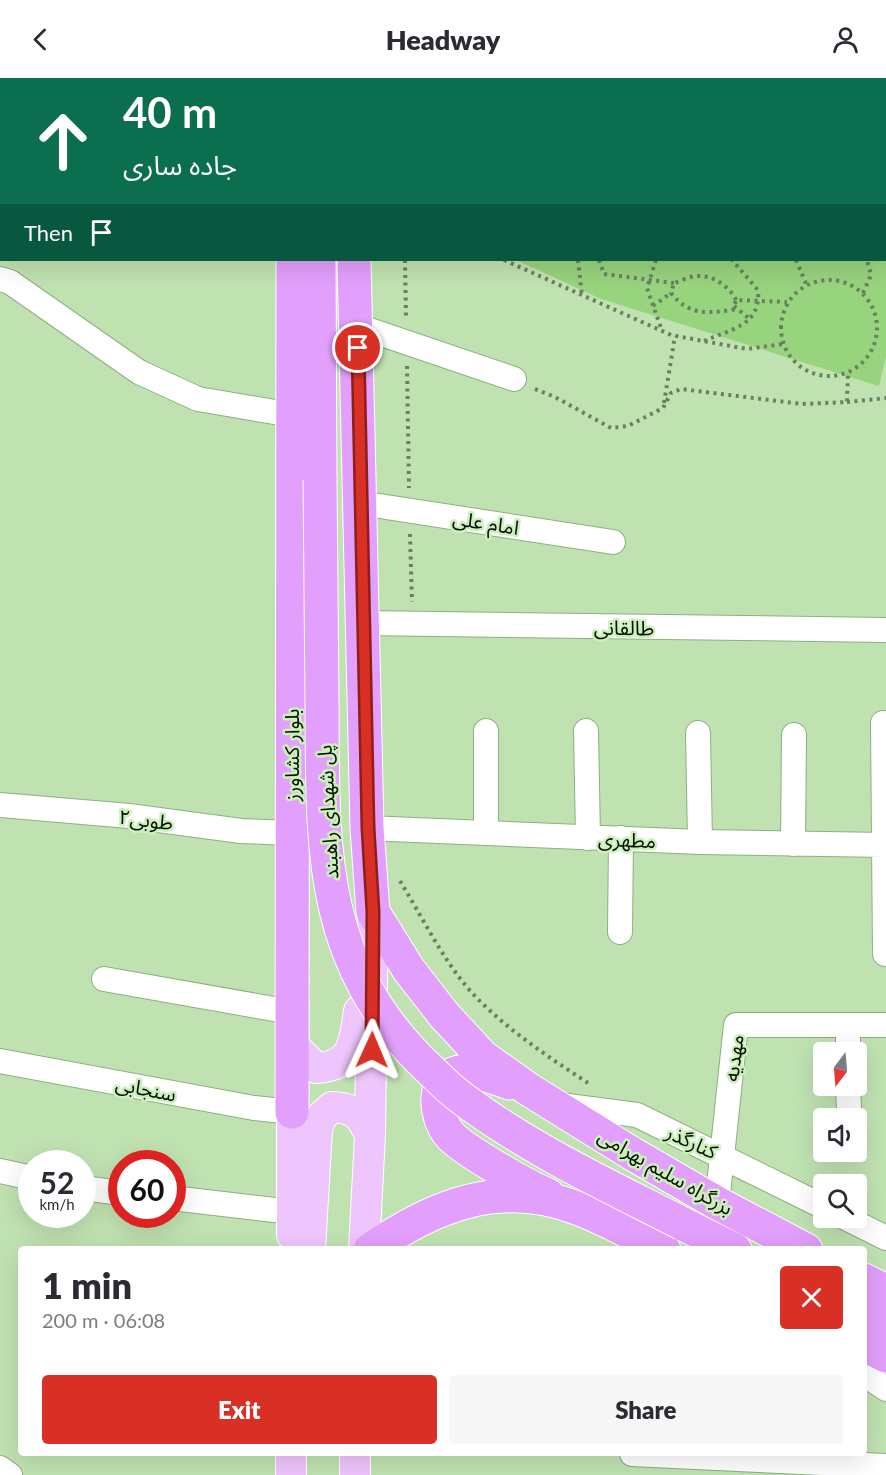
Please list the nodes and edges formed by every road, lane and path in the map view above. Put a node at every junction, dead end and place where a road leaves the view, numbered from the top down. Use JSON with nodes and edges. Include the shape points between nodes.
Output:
{"nodes":[{"id":1,"x":293,"y":261,"type":"edge"},
{"id":2,"x":319,"y":261,"type":"edge"},
{"id":3,"x":354,"y":261,"type":"edge"},
{"id":4,"x":405,"y":261,"type":"edge"},
{"id":5,"x":506,"y":261,"type":"edge"},
{"id":6,"x":578,"y":261,"type":"edge"},
{"id":7,"x":598,"y":261,"type":"edge"},
{"id":8,"x":656,"y":261,"type":"edge"},
{"id":9,"x":733,"y":261,"type":"edge"},
{"id":10,"x":796,"y":261,"type":"edge"},
{"id":11,"x":867,"y":261,"type":"edge"},
{"id":12,"x":0,"y":279,"type":"edge"},
{"id":13,"x":649,"y":280,"type":"junction"},
{"id":14,"x":674,"y":283,"type":"junction"},
{"id":15,"x":807,"y":286,"type":"junction"},
{"id":16,"x":671,"y":293,"type":"junction"},
{"id":17,"x":863,"y":293,"type":"junction"},
{"id":18,"x":582,"y":296,"type":"junction"},
{"id":19,"x":736,"y":300,"type":"junction"},
{"id":20,"x":759,"y":301,"type":"junction"},
{"id":21,"x":787,"y":302,"type":"junction"},
{"id":22,"x":653,"y":306,"type":"junction"},
{"id":23,"x":734,"y":306,"type":"junction"},
{"id":24,"x":751,"y":320,"type":"junction"},
{"id":25,"x":358,"y":326,"type":"junction"},
{"id":26,"x":662,"y":331,"type":"junction"},
{"id":27,"x":675,"y":336,"type":"junction"},
{"id":28,"x":704,"y":341,"type":"junction"},
{"id":29,"x":406,"y":343,"type":"junction"},
{"id":30,"x":783,"y":344,"type":"junction"},
{"id":31,"x":848,"y":372,"type":"junction"},
{"id":32,"x":514,"y":380,"type":"joint"},
{"id":33,"x":886,"y":398,"type":"edge"},
{"id":34,"x":847,"y":402,"type":"junction"},
{"id":35,"x":663,"y":408,"type":"junction"},
{"id":36,"x":292,"y":415,"type":"junction"},
{"id":37,"x":360,"y":502,"type":"junction"},
{"id":38,"x":410,"y":510,"type":"junction"},
{"id":39,"x":613,"y":542,"type":"dead end"},
{"id":40,"x":363,"y":623,"type":"junction"},
{"id":41,"x":412,"y":624,"type":"junction"},
{"id":42,"x":886,"y":630,"type":"edge"},
{"id":43,"x":883,"y":723,"type":"dead end"},
{"id":44,"x":486,"y":731,"type":"dead end"},
{"id":45,"x":586,"y":732,"type":"dead end"},
{"id":46,"x":698,"y":733,"type":"dead end"},
{"id":47,"x":794,"y":735,"type":"dead end"},
{"id":48,"x":0,"y":805,"type":"edge"},
{"id":49,"x":368,"y":828,"type":"junction"},
{"id":50,"x":291,"y":833,"type":"junction"},
{"id":51,"x":486,"y":833,"type":"junction"},
{"id":52,"x":588,"y":838,"type":"junction"},
{"id":53,"x":621,"y":838,"type":"junction"},
{"id":54,"x":700,"y":842,"type":"junction"},
{"id":55,"x":793,"y":844,"type":"junction"},
{"id":56,"x":885,"y":845,"type":"edge"},
{"id":57,"x":396,"y":874,"type":"dead end"},
{"id":58,"x":373,"y":912,"type":"junction"},
{"id":59,"x":620,"y":932,"type":"dead end"},
{"id":60,"x":885,"y":954,"type":"edge"},
{"id":61,"x":104,"y":979,"type":"dead end"},
{"id":62,"x":886,"y":1024,"type":"edge"},
{"id":63,"x":848,"y":1025,"type":"junction"},
{"id":64,"x":291,"y":1028,"type":"junction"},
{"id":65,"x":848,"y":1042,"type":"edge"},
{"id":66,"x":0,"y":1060,"type":"edge"},
{"id":67,"x":597,"y":1089,"type":"dead end"},
{"id":68,"x":540,"y":1096,"type":"junction"},
{"id":69,"x":292,"y":1112,"type":"junction"},
{"id":70,"x":370,"y":1135,"type":"junction"},
{"id":71,"x":722,"y":1155,"type":"junction"},
{"id":72,"x":0,"y":1171,"type":"edge"},
{"id":73,"x":18,"y":1175,"type":"edge"},
{"id":74,"x":186,"y":1200,"type":"edge"},
{"id":75,"x":813,"y":1200,"type":"edge"},
{"id":76,"x":717,"y":1203,"type":"junction"},
{"id":77,"x":578,"y":1208,"type":"junction"},
{"id":78,"x":292,"y":1212,"type":"junction"},
{"id":79,"x":866,"y":1228,"type":"edge"},
{"id":80,"x":886,"y":1238,"type":"edge"},
{"id":81,"x":292,"y":1246,"type":"edge"},
{"id":82,"x":310,"y":1246,"type":"edge"},
{"id":83,"x":364,"y":1246,"type":"edge"},
{"id":84,"x":376,"y":1246,"type":"edge"},
{"id":85,"x":656,"y":1246,"type":"edge"},
{"id":86,"x":727,"y":1246,"type":"edge"},
{"id":87,"x":798,"y":1246,"type":"edge"},
{"id":88,"x":867,"y":1282,"type":"edge"},
{"id":89,"x":886,"y":1291,"type":"edge"},
{"id":90,"x":867,"y":1315,"type":"edge"},
{"id":91,"x":886,"y":1324,"type":"edge"},
{"id":92,"x":867,"y":1346,"type":"edge"},
{"id":93,"x":886,"y":1356,"type":"edge"},
{"id":94,"x":867,"y":1376,"type":"edge"},
{"id":95,"x":886,"y":1389,"type":"edge"},
{"id":96,"x":291,"y":1456,"type":"edge"},
{"id":97,"x":355,"y":1456,"type":"edge"},
{"id":98,"x":674,"y":1456,"type":"edge"},
{"id":99,"x":886,"y":1466,"type":"edge"},
{"id":100,"x":0,"y":1468,"type":"edge"},
{"id":101,"x":10,"y":1475,"type":"edge"},
{"id":102,"x":291,"y":1475,"type":"edge"},
{"id":103,"x":355,"y":1475,"type":"edge"}],
"edges":[{"from":1,"to":36,"type":"highway","name":"بلوار کشاورز"},
{"from":2,"to":86,"type":"highway","name":"پل شهدای راهبند","bridge":true,"via":[[323,827],[332,898],[357,975],[388,1025],[458,1096],[524,1139]]},
{"from":3,"to":25,"type":"highway"},
{"from":4,"to":29,"type":"path"},
{"from":5,"to":18,"type":"path"},
{"from":6,"to":18,"type":"path"},
{"from":7,"to":13,"type":"path","via":[[604,274]]},
{"from":8,"to":13,"type":"path"},
{"from":9,"to":20,"type":"path","via":[[758,290]]},
{"from":10,"to":15,"type":"path"},
{"from":11,"to":17,"type":"path","via":[[871,275]]},
{"from":12,"to":36,"type":"street","via":[[10,282],[139,372],[198,399]]},
{"from":13,"to":14,"type":"path"},
{"from":13,"to":22,"type":"path","via":[[647,288]]},
{"from":14,"to":16,"type":"path"},
{"from":14,"to":19,"type":"path","via":[[698,276],[715,280],[731,290]]},
{"from":15,"to":17,"type":"path","via":[[823,280],[845,282]]},
{"from":15,"to":21,"type":"path"},
{"from":16,"to":22,"type":"path"},
{"from":16,"to":23,"type":"path","via":[[684,308],[701,314],[733,310]]},
{"from":17,"to":31,"type":"path","via":[[875,312],[878,333],[870,354]]},
{"from":18,"to":26,"type":"path"},
{"from":19,"to":20,"type":"path"},
{"from":19,"to":23,"type":"path"},
{"from":20,"to":21,"type":"path"},
{"from":20,"to":24,"type":"path"},
{"from":21,"to":30,"type":"path","via":[[780,323]]},
{"from":22,"to":26,"type":"path"},
{"from":23,"to":24,"type":"path"},
{"from":24,"to":28,"type":"path"},
{"from":25,"to":29,"type":"street"},
{"from":25,"to":37,"type":"highway"},
{"from":26,"to":27,"type":"path"},
{"from":27,"to":28,"type":"path"},
{"from":27,"to":35,"type":"path"},
{"from":28,"to":30,"type":"path","via":[[747,350]]},
{"from":29,"to":32,"type":"street"},
{"from":29,"to":38,"type":"path"},
{"from":30,"to":31,"type":"path","via":[[795,362],[813,374],[835,376]]},
{"from":31,"to":34,"type":"path"},
{"from":32,"to":35,"type":"path","via":[[611,428],[628,426]]},
{"from":33,"to":34,"type":"path"},
{"from":34,"to":35,"type":"path","via":[[802,404],[681,389],[671,393]]},
{"from":36,"to":50,"type":"highway","name":"بلوار کشاورز"},
{"from":37,"to":38,"type":"street","name":"امام علی"},
{"from":37,"to":40,"type":"highway"},
{"from":38,"to":39,"type":"street","name":"امام علی"},
{"from":38,"to":41,"type":"path"},
{"from":40,"to":41,"type":"street","name":"طالقانی"},
{"from":40,"to":49,"type":"highway"},
{"from":41,"to":42,"type":"street","name":"طالقانی"},
{"from":43,"to":56,"type":"street"},
{"from":44,"to":51,"type":"street"},
{"from":45,"to":52,"type":"street"},
{"from":46,"to":54,"type":"street"},
{"from":47,"to":55,"type":"street"},
{"from":48,"to":50,"type":"street","name":"طوبی۲"},
{"from":49,"to":51,"type":"street","name":"مطهری"},
{"from":49,"to":58,"type":"highway"},
{"from":50,"to":64,"type":"highway","name":"بلوار کشاورز"},
{"from":51,"to":52,"type":"street","name":"مطهری"},
{"from":52,"to":53,"type":"street","name":"مطهری"},
{"from":53,"to":54,"type":"street","name":"مطهری"},
{"from":53,"to":59,"type":"street"},
{"from":54,"to":55,"type":"street","name":"مطهری"},
{"from":55,"to":56,"type":"street","name":"مطهری"},
{"from":56,"to":60,"type":"street"},
{"from":57,"to":67,"type":"path","via":[[434,939],[473,994],[537,1050]]},
{"from":58,"to":64,"type":"main road","via":[[353,1047],[345,1059],[316,1068]]},
{"from":58,"to":68,"type":"highway","via":[[409,970],[444,1015],[483,1057]]},
{"from":58,"to":70,"type":"main road"},
{"from":61,"to":64,"type":"street"},
{"from":62,"to":63,"type":"street","name":"مهدیه"},
{"from":63,"to":65,"type":"street"},
{"from":63,"to":71,"type":"street","name":"مهدیه","via":[[736,1026]]},
{"from":64,"to":69,"type":"highway","name":"بلوار کشاورز"},
{"from":66,"to":69,"type":"street","name":"سنجابی"},
{"from":68,"to":71,"type":"street","name":"کنارگذر","via":[[636,1115]]},
{"from":68,"to":76,"type":"highway","name":"بزرگراه سلیم بهرامی"},
{"from":68,"to":77,"type":"highway","via":[[481,1074],[459,1072],[444,1082],[437,1097],[439,1118],[450,1135],[471,1150],[531,1188]]},
{"from":69,"to":78,"type":"main road","name":"بلوار کشاورز"},
{"from":70,"to":82,"type":"main road","via":[[351,1109],[332,1107],[322,1116]]},
{"from":70,"to":83,"type":"main road"},
{"from":71,"to":75,"type":"street","name":"کنارگذر"},
{"from":71,"to":76,"type":"street","name":"مهدیه"},
{"from":72,"to":73,"type":"street"},
{"from":74,"to":78,"type":"street"},
{"from":76,"to":87,"type":"highway","name":"بزرگراه سلیم بهرامی"},
{"from":77,"to":84,"type":"highway","via":[[536,1197],[484,1196],[441,1208]]},
{"from":77,"to":85,"type":"highway"},
{"from":78,"to":81,"type":"main road","name":"بلوار کشاورز"},
{"from":79,"to":80,"type":"street"},
{"from":88,"to":89,"type":"highway"},
{"from":90,"to":91,"type":"highway"},
{"from":92,"to":93,"type":"highway"},
{"from":94,"to":95,"type":"street"},
{"from":96,"to":102,"type":"main road"},
{"from":97,"to":103,"type":"main road"},
{"from":98,"to":99,"type":"street"},
{"from":100,"to":101,"type":"street"}]}
